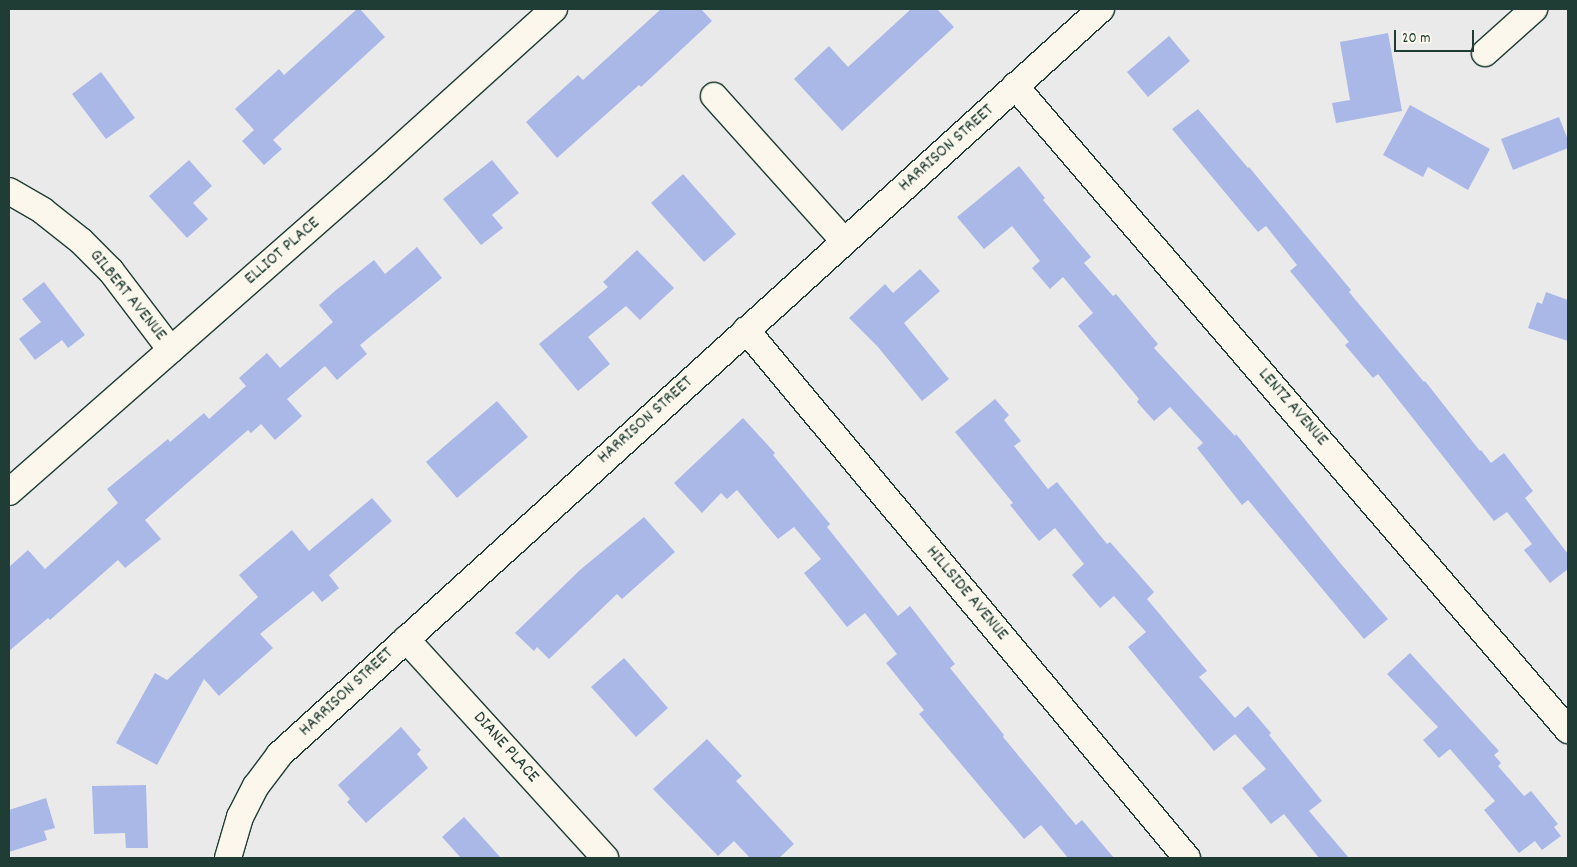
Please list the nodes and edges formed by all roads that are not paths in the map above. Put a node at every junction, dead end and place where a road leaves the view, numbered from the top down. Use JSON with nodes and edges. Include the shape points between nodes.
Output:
{"nodes":[{"id":1,"x":554,"y":9,"type":"edge"},
{"id":2,"x":1101,"y":9,"type":"edge"},
{"id":3,"x":1534,"y":9,"type":"edge"},
{"id":4,"x":1485,"y":52,"type":"dead end"},
{"id":5,"x":1015,"y":86,"type":"junction"},
{"id":6,"x":714,"y":96,"type":"dead end"},
{"id":7,"x":9,"y":191,"type":"edge"},
{"id":8,"x":844,"y":241,"type":"junction"},
{"id":9,"x":746,"y":330,"type":"junction"},
{"id":10,"x":171,"y":350,"type":"junction"},
{"id":11,"x":9,"y":492,"type":"edge"},
{"id":12,"x":406,"y":639,"type":"junction"},
{"id":13,"x":1568,"y":730,"type":"edge"},
{"id":14,"x":228,"y":858,"type":"edge"},
{"id":15,"x":605,"y":858,"type":"edge"},
{"id":16,"x":1187,"y":858,"type":"edge"}],
"edges":[{"from":1,"to":10,"type":"street","name":"ELLIOT PLACE"},
{"from":2,"to":5,"type":"street","name":"HARRISON STREET"},
{"from":3,"to":4,"type":"street"},
{"from":5,"to":8,"type":"street","name":"HARRISON STREET"},
{"from":5,"to":13,"type":"street","name":"LENTZ AVENUE"},
{"from":6,"to":8,"type":"street"},
{"from":7,"to":10,"type":"street","name":"GILBERT AVENUE","via":[[43,211],[81,241],[110,271]]},
{"from":8,"to":9,"type":"street","name":"HARRISON STREET"},
{"from":9,"to":12,"type":"street","name":"HARRISON STREET"},
{"from":9,"to":16,"type":"street","name":"HILLSIDE AVENUE"},
{"from":10,"to":11,"type":"street","name":"ELLIOT PLACE"},
{"from":12,"to":14,"type":"street","name":"HARRISON STREET","via":[[279,755],[256,786],[240,817]]},
{"from":12,"to":15,"type":"street","name":"DIANE PLACE"}]}
